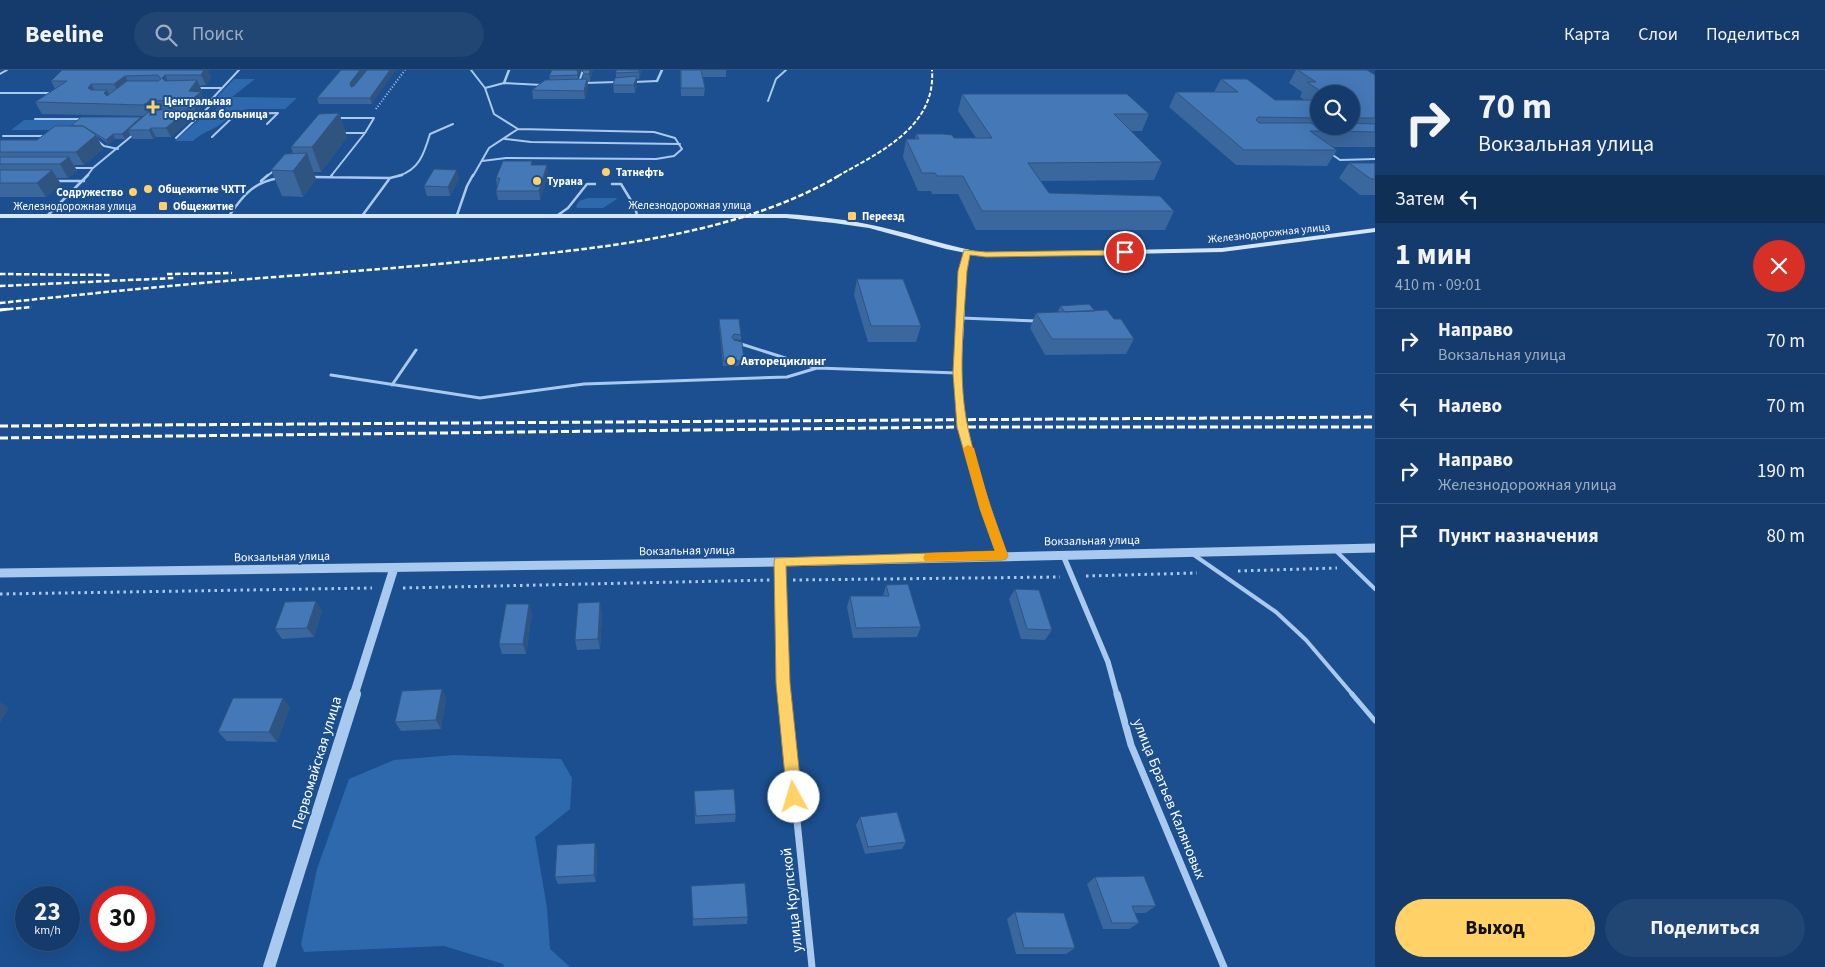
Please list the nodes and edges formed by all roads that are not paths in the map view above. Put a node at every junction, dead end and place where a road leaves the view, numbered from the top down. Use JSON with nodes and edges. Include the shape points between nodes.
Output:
{"nodes":[{"id":1,"x":7,"y":70,"type":"edge"},
{"id":2,"x":238,"y":70,"type":"edge"},
{"id":3,"x":471,"y":70,"type":"edge"},
{"id":4,"x":510,"y":70,"type":"edge"},
{"id":5,"x":583,"y":70,"type":"edge"},
{"id":6,"x":662,"y":70,"type":"edge"},
{"id":7,"x":786,"y":70,"type":"edge"},
{"id":8,"x":0,"y":74,"type":"edge"},
{"id":9,"x":620,"y":82,"type":"edge"},
{"id":10,"x":630,"y":82,"type":"edge"},
{"id":11,"x":657,"y":82,"type":"joint"},
{"id":12,"x":504,"y":83,"type":"junction"},
{"id":13,"x":543,"y":85,"type":"edge"},
{"id":14,"x":196,"y":88,"type":"edge"},
{"id":15,"x":221,"y":88,"type":"junction"},
{"id":16,"x":485,"y":88,"type":"junction"},
{"id":17,"x":0,"y":93,"type":"edge"},
{"id":18,"x":48,"y":93,"type":"edge"},
{"id":19,"x":768,"y":101,"type":"dead end"},
{"id":20,"x":182,"y":115,"type":"edge"},
{"id":21,"x":201,"y":115,"type":"junction"},
{"id":22,"x":235,"y":115,"type":"junction"},
{"id":23,"x":334,"y":118,"type":"edge"},
{"id":24,"x":35,"y":119,"type":"dead end"},
{"id":25,"x":84,"y":119,"type":"edge"},
{"id":26,"x":267,"y":124,"type":"dead end"},
{"id":27,"x":453,"y":124,"type":"dead end"},
{"id":28,"x":518,"y":129,"type":"junction"},
{"id":29,"x":138,"y":130,"type":"edge"},
{"id":30,"x":339,"y":133,"type":"dead end"},
{"id":31,"x":365,"y":133,"type":"junction"},
{"id":32,"x":3,"y":136,"type":"dead end"},
{"id":33,"x":52,"y":136,"type":"edge"},
{"id":34,"x":212,"y":137,"type":"dead end"},
{"id":35,"x":176,"y":138,"type":"dead end"},
{"id":36,"x":505,"y":139,"type":"junction"},
{"id":37,"x":98,"y":141,"type":"edge"},
{"id":38,"x":681,"y":144,"type":"junction"},
{"id":39,"x":118,"y":149,"type":"junction"},
{"id":40,"x":1326,"y":151,"type":"edge"},
{"id":41,"x":1375,"y":159,"type":"edge"},
{"id":42,"x":482,"y":162,"type":"junction"},
{"id":43,"x":66,"y":168,"type":"edge"},
{"id":44,"x":93,"y":168,"type":"junction"},
{"id":45,"x":277,"y":169,"type":"edge"},
{"id":46,"x":304,"y":177,"type":"edge"},
{"id":47,"x":331,"y":177,"type":"junction"},
{"id":48,"x":286,"y":178,"type":"edge"},
{"id":49,"x":390,"y":178,"type":"junction"},
{"id":50,"x":49,"y":181,"type":"edge"},
{"id":51,"x":84,"y":181,"type":"junction"},
{"id":52,"x":260,"y":181,"type":"junction"},
{"id":53,"x":595,"y":184,"type":"dead end"},
{"id":54,"x":612,"y":184,"type":"dead end"},
{"id":55,"x":457,"y":215,"type":"junction"},
{"id":56,"x":558,"y":215,"type":"junction"},
{"id":57,"x":637,"y":215,"type":"junction"},
{"id":58,"x":0,"y":216,"type":"edge"},
{"id":59,"x":47,"y":216,"type":"junction"},
{"id":60,"x":229,"y":216,"type":"junction"},
{"id":61,"x":362,"y":216,"type":"junction"},
{"id":62,"x":1375,"y":230,"type":"edge"},
{"id":63,"x":967,"y":252,"type":"junction"},
{"id":64,"x":959,"y":318,"type":"junction"},
{"id":65,"x":1046,"y":321,"type":"edge"},
{"id":66,"x":735,"y":342,"type":"edge"},
{"id":67,"x":416,"y":350,"type":"dead end"},
{"id":68,"x":817,"y":368,"type":"junction"},
{"id":69,"x":957,"y":373,"type":"junction"},
{"id":70,"x":331,"y":375,"type":"dead end"},
{"id":71,"x":392,"y":384,"type":"junction"},
{"id":72,"x":1375,"y":548,"type":"edge"},
{"id":73,"x":1333,"y":549,"type":"junction"},
{"id":74,"x":1190,"y":552,"type":"junction"},
{"id":75,"x":1063,"y":555,"type":"junction"},
{"id":76,"x":1002,"y":556,"type":"junction"},
{"id":77,"x":780,"y":562,"type":"junction"},
{"id":78,"x":394,"y":568,"type":"junction"},
{"id":79,"x":1,"y":574,"type":"edge"},
{"id":80,"x":1375,"y":589,"type":"edge"},
{"id":81,"x":1375,"y":721,"type":"edge"},
{"id":82,"x":268,"y":967,"type":"edge"},
{"id":83,"x":812,"y":967,"type":"edge"},
{"id":84,"x":1224,"y":967,"type":"edge"}],
"edges":[{"from":1,"to":8,"type":"lane"},
{"from":2,"to":15,"type":"lane"},
{"from":3,"to":16,"type":"lane"},
{"from":4,"to":12,"type":"street"},
{"from":5,"to":9,"type":"lane","via":[[580,79],[583,83]]},
{"from":6,"to":11,"type":"street"},
{"from":7,"to":19,"type":"lane","via":[[776,79]]},
{"from":10,"to":11,"type":"lane"},
{"from":12,"to":13,"type":"lane"},
{"from":12,"to":16,"type":"lane"},
{"from":14,"to":15,"type":"lane"},
{"from":15,"to":21,"type":"lane","via":[[210,101],[214,102]]},
{"from":16,"to":28,"type":"lane","via":[[494,114]]},
{"from":17,"to":18,"type":"lane"},
{"from":20,"to":21,"type":"lane"},
{"from":21,"to":22,"type":"lane"},
{"from":21,"to":35,"type":"lane"},
{"from":22,"to":26,"type":"lane","via":[[278,113]]},
{"from":22,"to":34,"type":"lane"},
{"from":23,"to":31,"type":"lane","via":[[374,118]]},
{"from":24,"to":25,"type":"lane"},
{"from":27,"to":49,"type":"lane","via":[[430,134],[420,163],[403,176]]},
{"from":28,"to":36,"type":"lane"},
{"from":28,"to":38,"type":"lane","via":[[654,132],[670,135]]},
{"from":29,"to":39,"type":"lane"},
{"from":30,"to":31,"type":"lane"},
{"from":31,"to":47,"type":"lane"},
{"from":32,"to":33,"type":"lane"},
{"from":36,"to":38,"type":"lane"},
{"from":36,"to":42,"type":"lane","via":[[489,148]]},
{"from":37,"to":39,"type":"lane"},
{"from":38,"to":42,"type":"lane","via":[[679,154],[670,158],[506,158]]},
{"from":39,"to":44,"type":"lane"},
{"from":40,"to":41,"type":"lane","via":[[1340,160]]},
{"from":42,"to":55,"type":"lane","via":[[467,186]]},
{"from":43,"to":44,"type":"lane"},
{"from":44,"to":51,"type":"lane"},
{"from":45,"to":52,"type":"lane"},
{"from":46,"to":47,"type":"lane"},
{"from":47,"to":49,"type":"lane"},
{"from":48,"to":52,"type":"lane"},
{"from":49,"to":61,"type":"lane"},
{"from":50,"to":51,"type":"lane"},
{"from":51,"to":59,"type":"lane"},
{"from":52,"to":60,"type":"lane","via":[[250,187]]},
{"from":53,"to":56,"type":"lane","via":[[587,184],[568,208]]},
{"from":54,"to":57,"type":"lane","via":[[620,184]]},
{"from":55,"to":56,"type":"main road","name":"Железнодорожная улица"},
{"from":55,"to":61,"type":"main road","name":"Железнодорожная улица"},
{"from":56,"to":57,"type":"main road","name":"Железнодорожная улица"},
{"from":57,"to":63,"type":"main road","name":"Железнодорожная улица","via":[[817,218],[881,229]]},
{"from":58,"to":59,"type":"main road","name":"Железнодорожная улица"},
{"from":59,"to":60,"type":"main road","name":"Железнодорожная улица"},
{"from":60,"to":61,"type":"main road","name":"Железнодорожная улица"},
{"from":62,"to":63,"type":"main road","name":"Железнодорожная улица","via":[[1222,250],[1010,255]]},
{"from":63,"to":64,"type":"street","via":[[962,271]]},
{"from":64,"to":65,"type":"lane"},
{"from":64,"to":69,"type":"street"},
{"from":66,"to":68,"type":"lane"},
{"from":67,"to":71,"type":"lane"},
{"from":68,"to":69,"type":"lane"},
{"from":68,"to":71,"type":"lane","via":[[787,377],[584,384],[480,398]]},
{"from":69,"to":76,"type":"street","via":[[962,427]]},
{"from":70,"to":71,"type":"lane"},
{"from":72,"to":73,"type":"street","name":"Вокзальная улица"},
{"from":73,"to":74,"type":"street","name":"Вокзальная улица"},
{"from":73,"to":80,"type":"lane"},
{"from":74,"to":75,"type":"street","name":"Вокзальная улица"},
{"from":74,"to":81,"type":"lane","via":[[1276,612],[1306,640]]},
{"from":75,"to":76,"type":"street","name":"Вокзальная улица"},
{"from":75,"to":84,"type":"street","name":"улица Братьев Каляновых","via":[[1108,662],[1131,745]]},
{"from":76,"to":77,"type":"street","name":"Вокзальная улица"},
{"from":77,"to":78,"type":"street","name":"Вокзальная улица"},
{"from":77,"to":83,"type":"street","name":"улица Крупской","via":[[783,683]]},
{"from":78,"to":79,"type":"street","name":"Вокзальная улица"},
{"from":78,"to":82,"type":"street","name":"Первомайская улица"}]}
